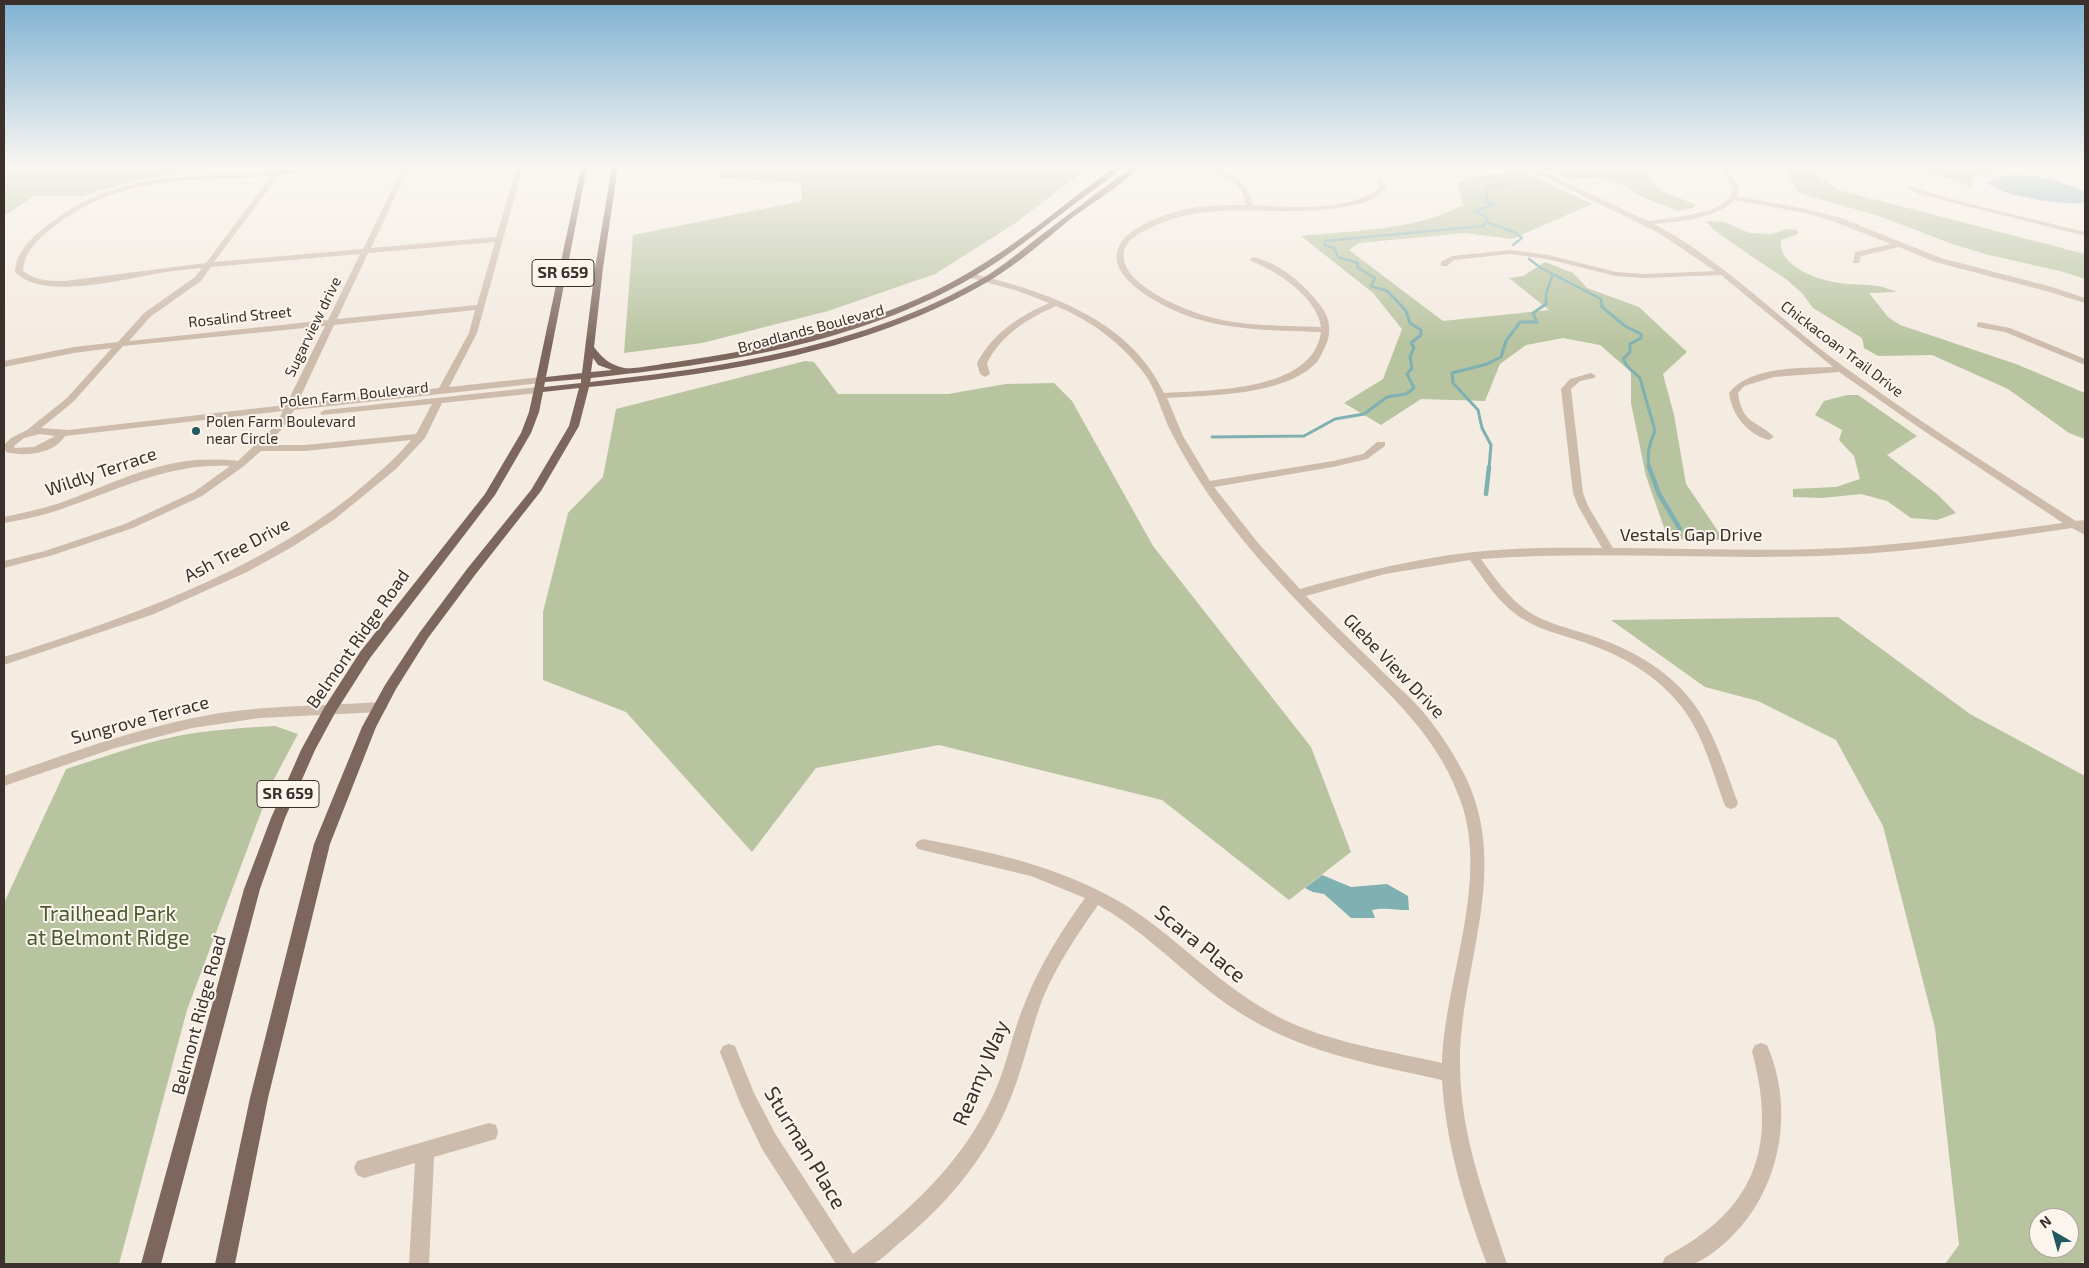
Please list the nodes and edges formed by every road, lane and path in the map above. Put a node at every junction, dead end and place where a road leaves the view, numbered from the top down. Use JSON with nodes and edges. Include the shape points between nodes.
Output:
{"nodes":[{"id":1,"x":50,"y":226,"type":"edge"},
{"id":2,"x":237,"y":226,"type":"edge"},
{"id":3,"x":378,"y":226,"type":"edge"},
{"id":4,"x":503,"y":226,"type":"edge"},
{"id":5,"x":572,"y":226,"type":"edge"},
{"id":6,"x":605,"y":226,"type":"edge"},
{"id":7,"x":1038,"y":226,"type":"edge"},
{"id":8,"x":1059,"y":226,"type":"edge"},
{"id":9,"x":1148,"y":226,"type":"edge"},
{"id":10,"x":1652,"y":226,"type":"edge"},
{"id":11,"x":1857,"y":226,"type":"edge"},
{"id":12,"x":2052,"y":226,"type":"edge"},
{"id":13,"x":2085,"y":234,"type":"edge"},
{"id":14,"x":499,"y":240,"type":"junction"},
{"id":15,"x":1898,"y":245,"type":"junction"},
{"id":16,"x":366,"y":251,"type":"junction"},
{"id":17,"x":1254,"y":259,"type":"dead end"},
{"id":18,"x":1856,"y":261,"type":"dead end"},
{"id":19,"x":1444,"y":264,"type":"dead end"},
{"id":20,"x":208,"y":266,"type":"junction"},
{"id":21,"x":1724,"y":273,"type":"junction"},
{"id":22,"x":970,"y":275,"type":"junction"},
{"id":23,"x":986,"y":279,"type":"junction"},
{"id":24,"x":2085,"y":301,"type":"edge"},
{"id":25,"x":1056,"y":303,"type":"junction"},
{"id":26,"x":480,"y":308,"type":"junction"},
{"id":27,"x":332,"y":322,"type":"junction"},
{"id":28,"x":1980,"y":325,"type":"dead end"},
{"id":29,"x":1326,"y":330,"type":"junction"},
{"id":30,"x":121,"y":344,"type":"junction"},
{"id":31,"x":590,"y":348,"type":"junction"},
{"id":32,"x":2085,"y":362,"type":"edge"},
{"id":33,"x":4,"y":364,"type":"edge"},
{"id":34,"x":643,"y":369,"type":"junction"},
{"id":35,"x":1841,"y":369,"type":"junction"},
{"id":36,"x":985,"y":374,"type":"dead end"},
{"id":37,"x":1591,"y":376,"type":"dead end"},
{"id":38,"x":586,"y":380,"type":"junction"},
{"id":39,"x":540,"y":385,"type":"junction"},
{"id":40,"x":441,"y":395,"type":"junction"},
{"id":41,"x":1161,"y":396,"type":"junction"},
{"id":42,"x":70,"y":400,"type":"junction"},
{"id":43,"x":287,"y":413,"type":"junction"},
{"id":44,"x":58,"y":431,"type":"junction"},
{"id":45,"x":30,"y":433,"type":"junction"},
{"id":46,"x":421,"y":436,"type":"junction"},
{"id":47,"x":1770,"y":437,"type":"dead end"},
{"id":48,"x":54,"y":442,"type":"junction"},
{"id":49,"x":1381,"y":444,"type":"dead end"},
{"id":50,"x":10,"y":448,"type":"edge"},
{"id":51,"x":258,"y":448,"type":"junction"},
{"id":52,"x":4,"y":457,"type":"edge"},
{"id":53,"x":240,"y":464,"type":"junction"},
{"id":54,"x":1207,"y":484,"type":"junction"},
{"id":55,"x":4,"y":520,"type":"edge"},
{"id":56,"x":2080,"y":524,"type":"edge"},
{"id":57,"x":2085,"y":532,"type":"edge"},
{"id":58,"x":1610,"y":552,"type":"junction"},
{"id":59,"x":1473,"y":556,"type":"junction"},
{"id":60,"x":4,"y":565,"type":"edge"},
{"id":61,"x":1298,"y":594,"type":"junction"},
{"id":62,"x":4,"y":661,"type":"edge"},
{"id":63,"x":380,"y":707,"type":"junction"},
{"id":64,"x":329,"y":711,"type":"junction"},
{"id":65,"x":4,"y":781,"type":"edge"},
{"id":66,"x":1731,"y":803,"type":"dead end"},
{"id":67,"x":924,"y":845,"type":"dead end"},
{"id":68,"x":1095,"y":896,"type":"junction"},
{"id":69,"x":1761,"y":1051,"type":"dead end"},
{"id":70,"x":729,"y":1052,"type":"dead end"},
{"id":71,"x":1451,"y":1073,"type":"junction"},
{"id":72,"x":489,"y":1132,"type":"dead end"},
{"id":73,"x":425,"y":1151,"type":"junction"},
{"id":74,"x":364,"y":1168,"type":"dead end"},
{"id":75,"x":151,"y":1264,"type":"edge"},
{"id":76,"x":225,"y":1264,"type":"edge"},
{"id":77,"x":419,"y":1264,"type":"edge"},
{"id":78,"x":848,"y":1264,"type":"edge"},
{"id":79,"x":857,"y":1264,"type":"edge"},
{"id":80,"x":1497,"y":1264,"type":"edge"},
{"id":81,"x":1672,"y":1264,"type":"edge"}],
"edges":[{"from":1,"to":20,"type":"street","via":[[23,255],[19,268],[21,275],[31,280],[69,284]]},
{"from":2,"to":20,"type":"street"},
{"from":3,"to":16,"type":"street","name":"Sugarview drive"},
{"from":4,"to":14,"type":"street","name":"Ash Tree Drive"},
{"from":5,"to":39,"type":"main road","name":"Belmont Ridge Road","number":"SR 659"},
{"from":6,"to":31,"type":"main road","number":"SR 659"},
{"from":7,"to":22,"type":"main road","name":"Broadlands Boulevard"},
{"from":8,"to":23,"type":"main road","name":"Broadlands Boulevard"},
{"from":9,"to":29,"type":"street","via":[[1126,241],[1119,256],[1122,268],[1132,280],[1157,299],[1195,315],[1250,326]]},
{"from":10,"to":21,"type":"street","name":"Chickacoan Trail Drive"},
{"from":11,"to":15,"type":"street"},
{"from":12,"to":13,"type":"street"},
{"from":14,"to":16,"type":"street"},
{"from":14,"to":26,"type":"street","name":"Ash Tree Drive"},
{"from":15,"to":18,"type":"street","via":[[1858,254]]},
{"from":15,"to":24,"type":"street"},
{"from":16,"to":20,"type":"street"},
{"from":16,"to":27,"type":"street","name":"Sugarview drive"},
{"from":17,"to":29,"type":"street","via":[[1276,268],[1308,296],[1322,313]]},
{"from":19,"to":21,"type":"street","via":[[1452,258],[1510,252],[1548,257],[1616,274]]},
{"from":20,"to":30,"type":"street","via":[[198,278],[146,315]]},
{"from":21,"to":35,"type":"street","name":"Chickacoan Trail Drive"},
{"from":22,"to":23,"type":"street","name":"Glebe View Drive"},
{"from":22,"to":34,"type":"main road","name":"Broadlands Boulevard","via":[[904,307],[836,330],[743,354]]},
{"from":23,"to":25,"type":"street","name":"Glebe View Drive"},
{"from":23,"to":38,"type":"main road","name":"Broadlands Boulevard","via":[[910,316],[802,350],[681,374]]},
{"from":25,"to":36,"type":"street","via":[[1030,315],[998,337],[982,363]]},
{"from":25,"to":41,"type":"street","name":"Glebe View Drive","via":[[1094,322],[1126,347],[1146,370]]},
{"from":26,"to":27,"type":"street","name":"Rosalind Street"},
{"from":26,"to":40,"type":"street","name":"Ash Tree Drive","via":[[467,346]]},
{"from":27,"to":30,"type":"street","name":"Rosalind Street"},
{"from":27,"to":43,"type":"street","name":"Sugarview drive"},
{"from":28,"to":32,"type":"street","via":[[2006,330]]},
{"from":29,"to":41,"type":"street","via":[[1317,357],[1287,377],[1238,389]]},
{"from":30,"to":33,"type":"street","name":"Rosalind Street"},
{"from":30,"to":42,"type":"street"},
{"from":31,"to":34,"type":"main road","via":[[606,365]]},
{"from":31,"to":38,"type":"main road","number":"SR 659"},
{"from":34,"to":38,"type":"main road","name":"Broadlands Boulevard"},
{"from":35,"to":47,"type":"street","via":[[1768,375],[1739,384],[1734,389],[1733,400],[1746,424]]},
{"from":35,"to":56,"type":"street","name":"Chickacoan Trail Drive"},
{"from":37,"to":58,"type":"street","via":[[1576,379],[1566,389],[1575,482],[1583,506]]},
{"from":38,"to":39,"type":"main road","name":"Broadlands Boulevard"},
{"from":38,"to":63,"type":"main road","number":"SR 659","via":[[574,426],[536,491],[424,635]]},
{"from":39,"to":40,"type":"street","name":"Polen Farm Boulevard"},
{"from":39,"to":64,"type":"main road","name":"Belmont Ridge Road","number":"SR 659","via":[[526,433],[490,495],[396,613]]},
{"from":40,"to":43,"type":"street","name":"Polen Farm Boulevard"},
{"from":40,"to":46,"type":"street","name":"Ash Tree Drive"},
{"from":41,"to":54,"type":"street","name":"Glebe View Drive","via":[[1186,450]]},
{"from":42,"to":44,"type":"street"},
{"from":42,"to":45,"type":"street"},
{"from":43,"to":44,"type":"street","name":"Polen Farm Boulevard"},
{"from":43,"to":48,"type":"street","name":"Polen Farm Boulevard"},
{"from":43,"to":51,"type":"street","via":[[280,426]]},
{"from":44,"to":45,"type":"street","name":"Polen Farm Boulevard"},
{"from":44,"to":48,"type":"street","via":[[60,437]]},
{"from":45,"to":50,"type":"street","name":"Polen Farm Boulevard","via":[[13,441]]},
{"from":46,"to":51,"type":"street","via":[[305,448]]},
{"from":46,"to":62,"type":"street","name":"Ash Tree Drive","via":[[392,468],[340,511],[271,555],[181,600]]},
{"from":48,"to":50,"type":"street","name":"Polen Farm Boulevard","via":[[36,450]]},
{"from":49,"to":54,"type":"street","via":[[1367,456],[1342,462]]},
{"from":50,"to":52,"type":"street"},
{"from":51,"to":53,"type":"street"},
{"from":53,"to":55,"type":"street","name":"Wildly Terrace","via":[[214,461],[162,468],[62,505]]},
{"from":53,"to":60,"type":"street","via":[[198,494],[129,526]]},
{"from":54,"to":61,"type":"street","name":"Glebe View Drive","via":[[1260,553]]},
{"from":56,"to":57,"type":"street","name":"Chickacoan Trail Drive"},
{"from":56,"to":58,"type":"street","name":"Vestals Gap Drive","via":[[1844,552]]},
{"from":58,"to":59,"type":"street","name":"Vestals Gap Drive"},
{"from":59,"to":61,"type":"street","name":"Vestals Gap Drive","via":[[1398,567]]},
{"from":59,"to":66,"type":"street","via":[[1506,600],[1519,611],[1548,627],[1624,654],[1669,685],[1697,718]]},
{"from":61,"to":71,"type":"street","name":"Glebe View Drive","via":[[1419,716],[1452,763],[1474,818],[1479,848],[1476,906],[1454,1020]]},
{"from":63,"to":64,"type":"street","name":"Sungrove Terrace"},
{"from":63,"to":76,"type":"main road","number":"SR 659","via":[[344,785],[312,879],[259,1098]]},
{"from":64,"to":65,"type":"street","name":"Sungrove Terrace","via":[[235,716],[180,725]]},
{"from":64,"to":75,"type":"main road","name":"Belmont Ridge Road","number":"SR 659","via":[[278,818],[252,889]]},
{"from":67,"to":68,"type":"street","name":"Scara Place","via":[[1029,868]]},
{"from":68,"to":71,"type":"street","name":"Scara Place","via":[[1131,917],[1217,988],[1282,1028],[1355,1052]]},
{"from":68,"to":79,"type":"street","name":"Reamy Way","via":[[1049,967],[996,1108],[969,1156],[918,1214]]},
{"from":69,"to":81,"type":"street","via":[[1770,1084],[1772,1118],[1769,1150],[1760,1182],[1745,1208],[1724,1233],[1696,1253]]},
{"from":70,"to":78,"type":"street","name":"Sturman Place","via":[[746,1097],[769,1142]]},
{"from":71,"to":80,"type":"street","name":"Glebe View Drive","via":[[1454,1116],[1464,1164],[1480,1222]]},
{"from":72,"to":73,"type":"street"},
{"from":73,"to":74,"type":"street"},
{"from":73,"to":77,"type":"street"}]}
